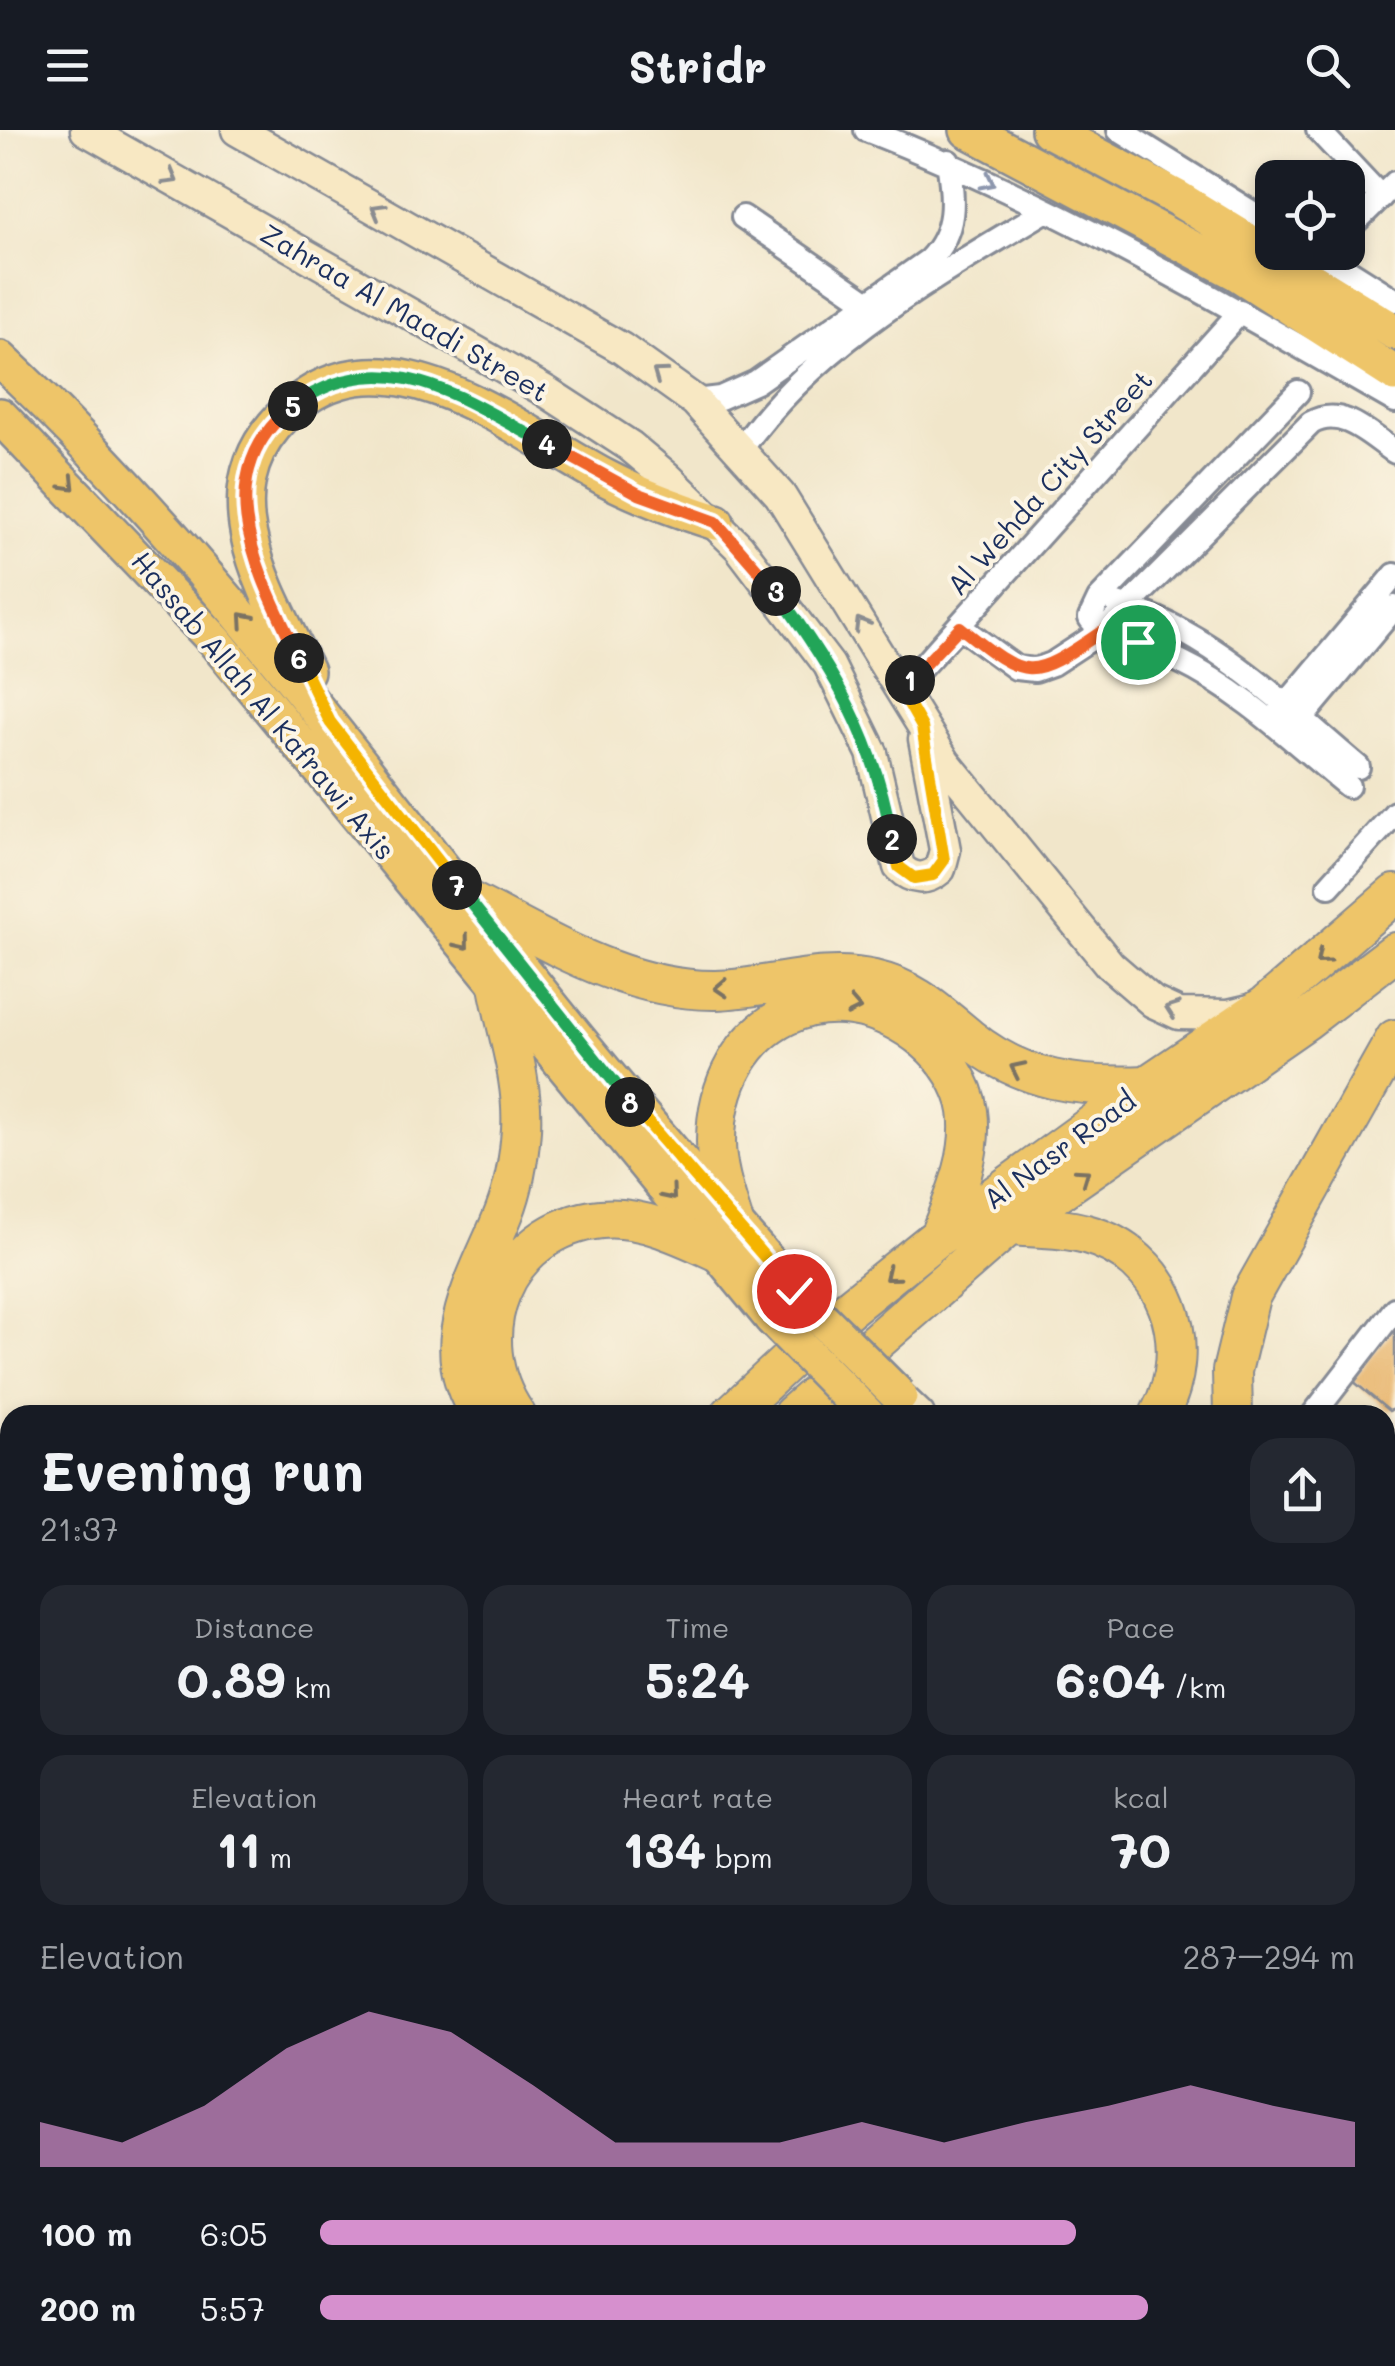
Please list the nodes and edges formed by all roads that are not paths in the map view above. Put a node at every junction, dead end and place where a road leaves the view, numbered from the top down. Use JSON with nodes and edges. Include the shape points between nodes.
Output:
{"nodes":[{"id":1,"x":86,"y":130,"type":"edge"},
{"id":2,"x":237,"y":130,"type":"edge"},
{"id":3,"x":866,"y":130,"type":"edge"},
{"id":4,"x":968,"y":130,"type":"edge"},
{"id":5,"x":1049,"y":130,"type":"edge"},
{"id":6,"x":1119,"y":130,"type":"edge"},
{"id":7,"x":1318,"y":130,"type":"edge"},
{"id":8,"x":948,"y":162,"type":"junction"},
{"id":9,"x":1388,"y":190,"type":"edge"},
{"id":10,"x":1044,"y":211,"type":"junction"},
{"id":11,"x":1365,"y":212,"type":"edge"},
{"id":12,"x":1255,"y":214,"type":"edge"},
{"id":13,"x":742,"y":217,"type":"dead end"},
{"id":14,"x":1348,"y":270,"type":"edge"},
{"id":15,"x":1395,"y":300,"type":"edge"},
{"id":16,"x":867,"y":302,"type":"junction"},
{"id":17,"x":1240,"y":312,"type":"junction"},
{"id":18,"x":1395,"y":332,"type":"edge"},
{"id":19,"x":0,"y":359,"type":"edge"},
{"id":20,"x":1395,"y":374,"type":"edge"},
{"id":21,"x":1298,"y":392,"type":"dead end"},
{"id":22,"x":694,"y":401,"type":"junction"},
{"id":23,"x":1395,"y":401,"type":"edge"},
{"id":24,"x":0,"y":416,"type":"edge"},
{"id":25,"x":742,"y":448,"type":"junction"},
{"id":26,"x":1395,"y":452,"type":"edge"},
{"id":27,"x":1232,"y":460,"type":"junction"},
{"id":28,"x":1251,"y":480,"type":"junction"},
{"id":29,"x":716,"y":522,"type":"junction"},
{"id":30,"x":1393,"y":580,"type":"edge"},
{"id":31,"x":1099,"y":600,"type":"junction"},
{"id":32,"x":1395,"y":606,"type":"edge"},
{"id":33,"x":1125,"y":607,"type":"junction"},
{"id":34,"x":960,"y":627,"type":"junction"},
{"id":35,"x":1104,"y":630,"type":"junction"},
{"id":36,"x":901,"y":690,"type":"junction"},
{"id":37,"x":1286,"y":721,"type":"junction"},
{"id":38,"x":330,"y":722,"type":"junction"},
{"id":39,"x":922,"y":727,"type":"junction"},
{"id":40,"x":1353,"y":777,"type":"dead end"},
{"id":41,"x":1395,"y":813,"type":"edge"},
{"id":42,"x":1329,"y":886,"type":"dead end"},
{"id":43,"x":1395,"y":894,"type":"edge"},
{"id":44,"x":469,"y":900,"type":"junction"},
{"id":45,"x":1395,"y":952,"type":"edge"},
{"id":46,"x":498,"y":986,"type":"junction"},
{"id":47,"x":1266,"y":1006,"type":"junction"},
{"id":48,"x":1395,"y":1040,"type":"edge"},
{"id":49,"x":1147,"y":1085,"type":"junction"},
{"id":50,"x":1009,"y":1226,"type":"junction"},
{"id":51,"x":939,"y":1236,"type":"junction"},
{"id":52,"x":726,"y":1238,"type":"junction"},
{"id":53,"x":783,"y":1304,"type":"junction"},
{"id":54,"x":1395,"y":1309,"type":"edge"},
{"id":55,"x":476,"y":1405,"type":"edge"},
{"id":56,"x":510,"y":1405,"type":"edge"},
{"id":57,"x":741,"y":1405,"type":"edge"},
{"id":58,"x":803,"y":1405,"type":"edge"},
{"id":59,"x":859,"y":1405,"type":"edge"},
{"id":60,"x":908,"y":1405,"type":"edge"},
{"id":61,"x":1164,"y":1405,"type":"edge"},
{"id":62,"x":1233,"y":1405,"type":"edge"},
{"id":63,"x":1321,"y":1405,"type":"edge"}],
"edges":[{"from":1,"to":29,"type":"main road","name":"Zahraa Al Maadi Street","one_way":true,"via":[[589,418]]},
{"from":22,"to":2,"type":"main road","name":"Zahraa Al Maadi Street","one_way":true,"via":[[620,348]]},
{"from":3,"to":8,"type":"street"},
{"from":4,"to":20,"type":"main road","via":[[1236,272]]},
{"from":5,"to":18,"type":"main road","via":[[1177,198]]},
{"from":6,"to":12,"type":"street"},
{"from":7,"to":9,"type":"street"},
{"from":8,"to":10,"type":"street","one_way":true},
{"from":8,"to":16,"type":"street","via":[[953,209],[943,242],[920,268]]},
{"from":9,"to":11,"type":"street"},
{"from":10,"to":17,"type":"street"},
{"from":10,"to":25,"type":"street","via":[[832,352],[778,399]]},
{"from":13,"to":16,"type":"street"},
{"from":14,"to":15,"type":"street"},
{"from":16,"to":22,"type":"street","via":[[756,382]]},
{"from":17,"to":23,"type":"street"},
{"from":17,"to":34,"type":"street","name":"Al Wehda City Street"},
{"from":38,"to":19,"type":"main road","name":"Hassab Allah Al Kafrawi Axis","one_way":true,"via":[[99,455]]},
{"from":21,"to":27,"type":"street"},
{"from":22,"to":25,"type":"main road","name":"Zahraa Al Maadi Street"},
{"from":24,"to":46,"type":"main road","name":"Hassab Allah Al Kafrawi Axis","one_way":true,"via":[[214,641]]},
{"from":36,"to":25,"type":"main road","name":"Zahraa Al Maadi Street","one_way":true,"via":[[802,527]]},
{"from":26,"to":28,"type":"street","via":[[1341,417],[1320,418]]},
{"from":27,"to":28,"type":"street"},
{"from":27,"to":31,"type":"street"},
{"from":28,"to":33,"type":"street"},
{"from":29,"to":38,"type":"main road","via":[[609,480],[415,378],[348,378],[316,390],[266,435],[244,498],[256,565]]},
{"from":29,"to":39,"type":"main road","name":"Zahraa Al Maadi Street","via":[[829,664],[872,753],[899,867],[914,878],[940,868],[945,850]]},
{"from":30,"to":37,"type":"street"},
{"from":31,"to":33,"type":"street"},
{"from":31,"to":35,"type":"street","via":[[1090,618]]},
{"from":32,"to":37,"type":"street"},
{"from":33,"to":35,"type":"street"},
{"from":33,"to":37,"type":"street","via":[[1194,636]]},
{"from":34,"to":35,"type":"street","via":[[1000,660],[1025,670],[1052,664]]},
{"from":34,"to":36,"type":"street","name":"Al Wehda City Street"},
{"from":35,"to":37,"type":"street","via":[[1186,665]]},
{"from":36,"to":39,"type":"main road","name":"Zahraa Al Maadi Street"},
{"from":37,"to":40,"type":"street"},
{"from":38,"to":44,"type":"main road","name":"Hassab Allah Al Kafrawi Axis"},
{"from":47,"to":39,"type":"main road","name":"Zahraa Al Maadi Street","one_way":true,"via":[[1228,1015],[1179,1014],[1130,985],[969,796]]},
{"from":41,"to":42,"type":"street"},
{"from":43,"to":47,"type":"highway","name":"Al Nasr Road","one_way":true},
{"from":49,"to":44,"type":"highway","one_way":true,"via":[[1036,1078],[982,1048],[917,996],[862,977],[716,990],[621,975]]},
{"from":44,"to":52,"type":"main road","name":"Hassab Allah Al Kafrawi Axis"},
{"from":50,"to":45,"type":"highway","name":"Al Nasr Road","one_way":true},
{"from":46,"to":52,"type":"main road","name":"Hassab Allah Al Kafrawi Axis","one_way":true},
{"from":46,"to":55,"type":"highway","via":[[519,1084],[521,1131],[504,1212],[459,1327],[458,1356]]},
{"from":47,"to":49,"type":"highway","name":"Al Nasr Road"},
{"from":48,"to":62,"type":"highway","via":[[1250,1297],[1232,1371]]},
{"from":49,"to":51,"type":"highway","name":"Al Nasr Road"},
{"from":50,"to":58,"type":"highway","name":"Al Nasr Road"},
{"from":50,"to":61,"type":"highway","via":[[1086,1234],[1141,1264],[1162,1290],[1178,1346]]},
{"from":52,"to":51,"type":"highway","one_way":true,"via":[[716,1144],[731,1071],[768,1024],[834,1004],[908,1026],[955,1074],[968,1110],[968,1146]]},
{"from":51,"to":57,"type":"highway","name":"Al Nasr Road","one_way":true},
{"from":52,"to":53,"type":"main road","name":"Hassab Allah Al Kafrawi Axis"},
{"from":52,"to":56,"type":"highway","via":[[605,1218],[570,1224],[540,1240],[516,1267],[492,1318],[490,1352]]},
{"from":53,"to":59,"type":"main road","name":"Hassab Allah Al Kafrawi Axis","bridge":true},
{"from":53,"to":60,"type":"main road","name":"Hassab Allah Al Kafrawi Axis","bridge":true},
{"from":54,"to":63,"type":"street"}]}
